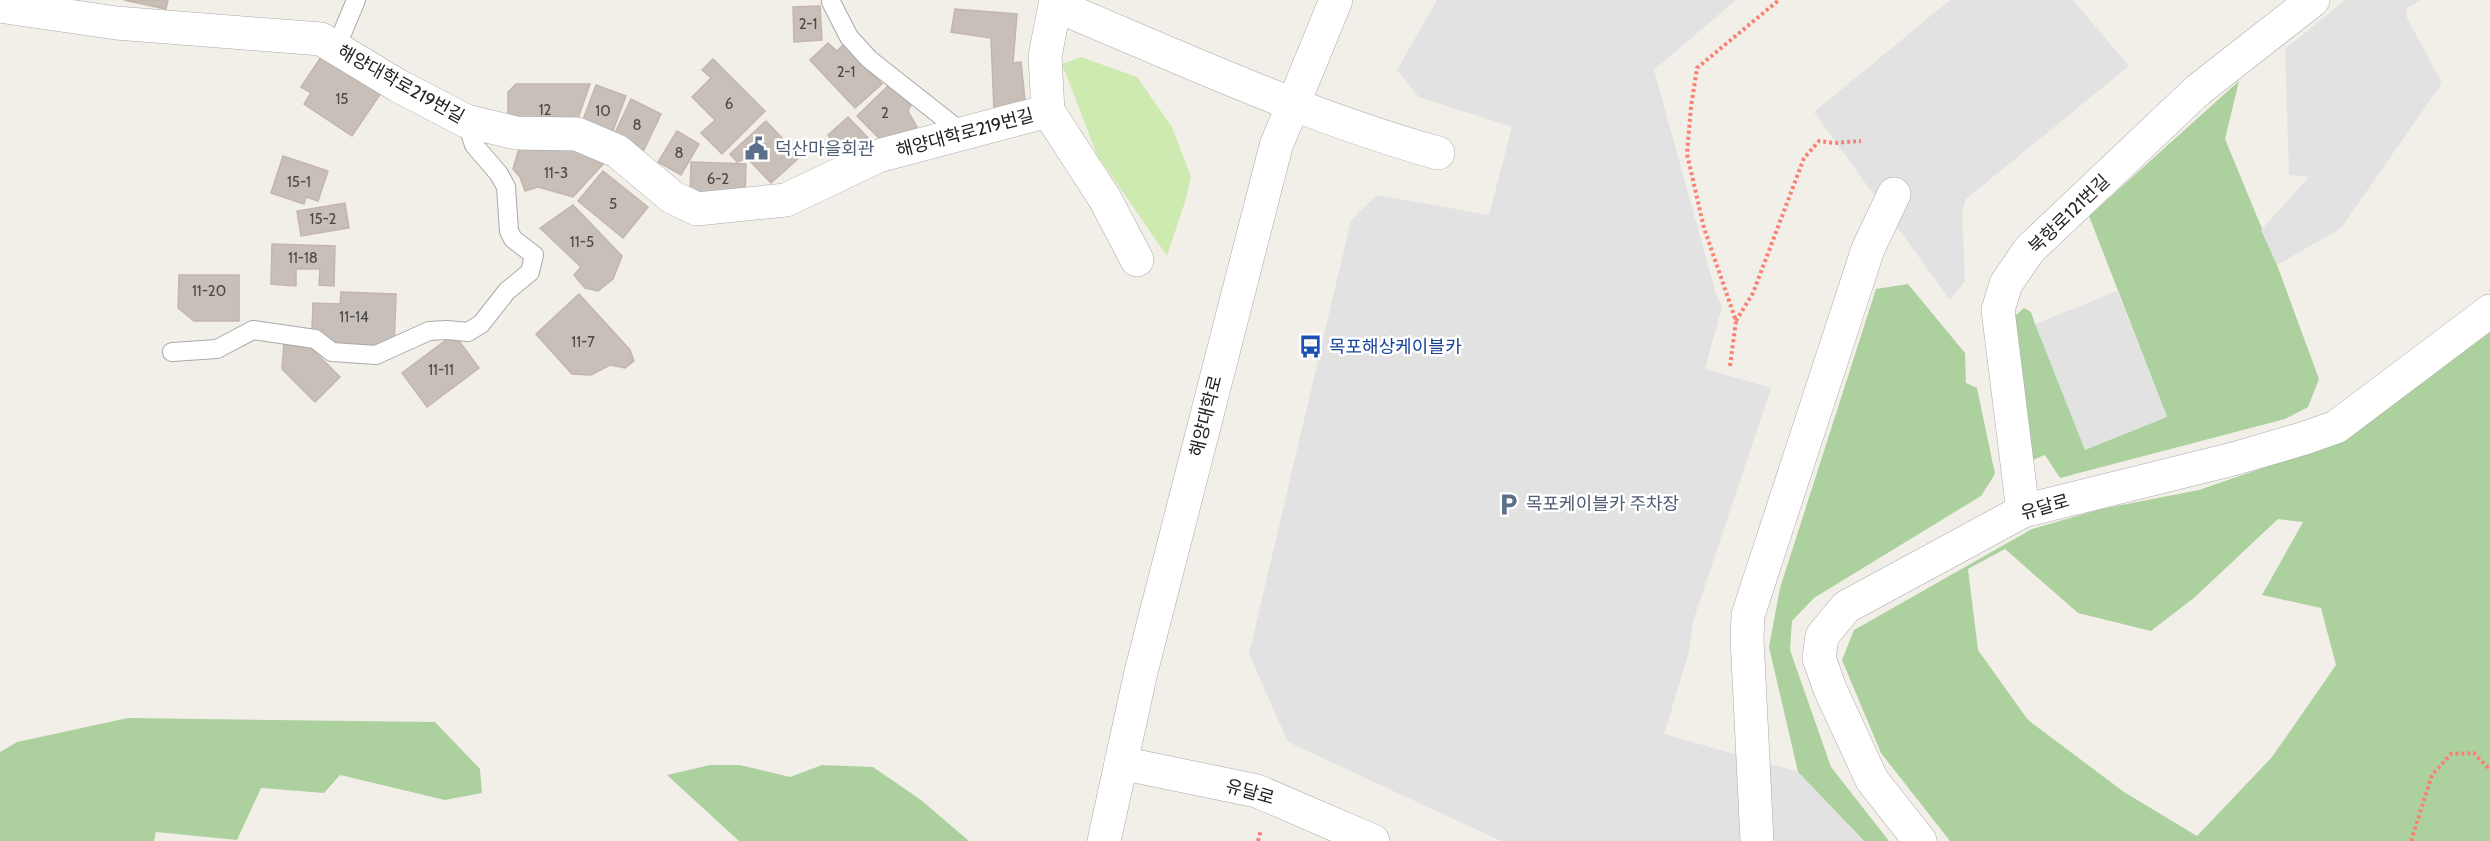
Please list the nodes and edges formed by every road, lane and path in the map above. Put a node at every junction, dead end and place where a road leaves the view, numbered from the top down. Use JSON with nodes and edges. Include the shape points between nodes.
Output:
{"nodes":[{"id":1,"x":356,"y":0,"type":"edge"},
{"id":2,"x":1336,"y":0,"type":"edge"},
{"id":3,"x":1779,"y":0,"type":"edge"},
{"id":4,"x":2313,"y":0,"type":"edge"},
{"id":5,"x":831,"y":2,"type":"dead end"},
{"id":6,"x":1056,"y":3,"type":"edge"},
{"id":7,"x":0,"y":6,"type":"edge"},
{"id":8,"x":336,"y":48,"type":"junction"},
{"id":9,"x":1292,"y":105,"type":"junction"},
{"id":10,"x":1048,"y":111,"type":"junction"},
{"id":11,"x":465,"y":121,"type":"junction"},
{"id":12,"x":964,"y":134,"type":"junction"},
{"id":13,"x":1861,"y":141,"type":"dead end"},
{"id":14,"x":1438,"y":153,"type":"dead end"},
{"id":15,"x":1894,"y":194,"type":"dead end"},
{"id":16,"x":1137,"y":260,"type":"dead end"},
{"id":17,"x":2490,"y":311,"type":"edge"},
{"id":18,"x":1736,"y":321,"type":"junction"},
{"id":19,"x":172,"y":352,"type":"dead end"},
{"id":20,"x":1730,"y":366,"type":"dead end"},
{"id":21,"x":2023,"y":511,"type":"junction"},
{"id":22,"x":1121,"y":763,"type":"junction"},
{"id":23,"x":2490,"y":770,"type":"edge"},
{"id":24,"x":1104,"y":841,"type":"edge"},
{"id":25,"x":1373,"y":841,"type":"edge"},
{"id":26,"x":1757,"y":841,"type":"edge"},
{"id":27,"x":1920,"y":841,"type":"edge"},
{"id":28,"x":2411,"y":841,"type":"edge"}],
"edges":[{"from":1,"to":8,"type":"lane"},
{"from":2,"to":9,"type":"street","name":"해양대학로"},
{"from":3,"to":18,"type":"path","via":[[1697,68],[1691,107],[1687,154],[1704,228]]},
{"from":4,"to":21,"type":"street","name":"북항로121번길","via":[[2198,90],[2029,250],[2006,284],[1998,310]]},
{"from":5,"to":12,"type":"lane","via":[[849,37],[870,59]]},
{"from":6,"to":9,"type":"street","name":"해양대학로219번길"},
{"from":6,"to":10,"type":"street","name":"해양대학로219번길","via":[[1045,56]]},
{"from":7,"to":8,"type":"street","name":"해양대학로219번길","via":[[116,23],[321,39]]},
{"from":8,"to":11,"type":"street","name":"해양대학로219번길"},
{"from":9,"to":14,"type":"street","name":"해양대학로219번길"},
{"from":9,"to":22,"type":"street","name":"해양대학로","via":[[1273,157]]},
{"from":10,"to":12,"type":"street","name":"해양대학로219번길"},
{"from":10,"to":16,"type":"street","via":[[1105,199]]},
{"from":11,"to":12,"type":"street","name":"해양대학로219번길","via":[[516,133],[578,134],[617,151],[672,197],[697,209],[786,200],[878,156]]},
{"from":11,"to":19,"type":"lane","via":[[474,145],[506,187],[513,239],[534,255],[530,272],[507,291],[481,324],[468,332],[429,331],[376,355],[332,352],[315,339],[253,330],[217,349]]},
{"from":13,"to":18,"type":"path","via":[[1819,141],[1804,158],[1754,293]]},
{"from":15,"to":26,"type":"street","via":[[1868,249],[1748,615]]},
{"from":17,"to":21,"type":"street","name":"유달로","via":[[2336,427],[2233,459]]},
{"from":18,"to":20,"type":"path"},
{"from":21,"to":27,"type":"street","name":"유달로","via":[[1846,607],[1822,636],[1819,658],[1872,780]]},
{"from":22,"to":24,"type":"street","name":"해양대학로"},
{"from":22,"to":25,"type":"street","name":"유달로","via":[[1257,791]]},
{"from":23,"to":28,"type":"path","via":[[2474,753],[2451,754],[2432,775]]}]}
